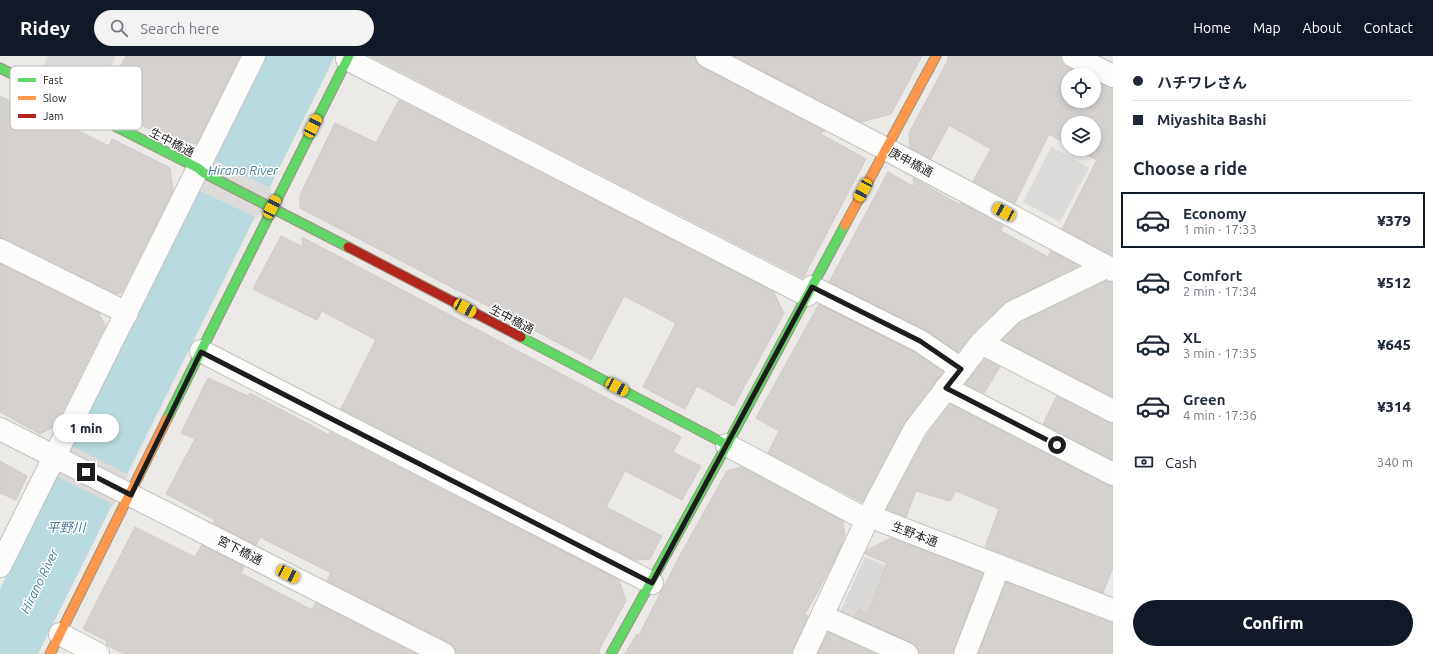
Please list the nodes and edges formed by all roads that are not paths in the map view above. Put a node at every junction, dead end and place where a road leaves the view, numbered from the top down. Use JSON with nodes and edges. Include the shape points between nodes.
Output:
{"nodes":[{"id":1,"x":254,"y":56,"type":"edge"},
{"id":2,"x":707,"y":56,"type":"edge"},
{"id":3,"x":936,"y":56,"type":"edge"},
{"id":4,"x":1073,"y":56,"type":"edge"},
{"id":5,"x":348,"y":57,"type":"edge"},
{"id":6,"x":0,"y":68,"type":"edge"},
{"id":7,"x":10,"y":73,"type":"edge"},
{"id":8,"x":1113,"y":76,"type":"edge"},
{"id":9,"x":121,"y":130,"type":"edge"},
{"id":10,"x":886,"y":149,"type":"junction"},
{"id":11,"x":201,"y":171,"type":"junction"},
{"id":12,"x":272,"y":207,"type":"junction"},
{"id":13,"x":0,"y":250,"type":"edge"},
{"id":14,"x":1110,"y":268,"type":"edge"},
{"id":15,"x":809,"y":291,"type":"junction"},
{"id":16,"x":127,"y":313,"type":"junction"},
{"id":17,"x":981,"y":343,"type":"junction"},
{"id":18,"x":201,"y":352,"type":"junction"},
{"id":19,"x":961,"y":369,"type":"junction"},
{"id":20,"x":946,"y":388,"type":"junction"},
{"id":21,"x":1113,"y":411,"type":"edge"},
{"id":22,"x":0,"y":429,"type":"edge"},
{"id":23,"x":727,"y":444,"type":"junction"},
{"id":24,"x":58,"y":458,"type":"junction"},
{"id":25,"x":1113,"y":474,"type":"edge"},
{"id":26,"x":126,"y":493,"type":"junction"},
{"id":27,"x":868,"y":518,"type":"junction"},
{"id":28,"x":0,"y":566,"type":"edge"},
{"id":29,"x":999,"y":566,"type":"junction"},
{"id":30,"x":652,"y":583,"type":"junction"},
{"id":31,"x":1113,"y":610,"type":"edge"},
{"id":32,"x":822,"y":616,"type":"junction"},
{"id":33,"x":60,"y":634,"type":"junction"},
{"id":34,"x":50,"y":654,"type":"edge"},
{"id":35,"x":98,"y":654,"type":"edge"},
{"id":36,"x":444,"y":654,"type":"edge"},
{"id":37,"x":611,"y":654,"type":"edge"},
{"id":38,"x":804,"y":654,"type":"edge"},
{"id":39,"x":907,"y":654,"type":"edge"},
{"id":40,"x":965,"y":654,"type":"edge"}],
"edges":[{"from":1,"to":11,"type":"street"},
{"from":2,"to":10,"type":"street","name":"庚申橋通"},
{"from":3,"to":10,"type":"street"},
{"from":4,"to":8,"type":"street"},
{"from":5,"to":12,"type":"street"},
{"from":5,"to":15,"type":"street"},
{"from":6,"to":7,"type":"street","name":"生中橋通"},
{"from":9,"to":11,"type":"street","name":"生中橋通"},
{"from":10,"to":14,"type":"street","name":"庚申橋通"},
{"from":10,"to":15,"type":"street"},
{"from":11,"to":12,"type":"street","name":"生中橋通"},
{"from":11,"to":16,"type":"street"},
{"from":12,"to":18,"type":"street"},
{"from":12,"to":23,"type":"street","name":"生中橋通"},
{"from":13,"to":16,"type":"street"},
{"from":14,"to":17,"type":"street","via":[[1013,312]]},
{"from":15,"to":19,"type":"street","via":[[920,341]]},
{"from":15,"to":23,"type":"street"},
{"from":16,"to":24,"type":"street"},
{"from":17,"to":19,"type":"street"},
{"from":17,"to":21,"type":"street"},
{"from":18,"to":26,"type":"street"},
{"from":18,"to":30,"type":"street"},
{"from":19,"to":20,"type":"street"},
{"from":20,"to":25,"type":"street"},
{"from":20,"to":27,"type":"street","via":[[915,429]]},
{"from":22,"to":24,"type":"street"},
{"from":23,"to":27,"type":"street","name":"生野本通"},
{"from":23,"to":30,"type":"street"},
{"from":24,"to":26,"type":"street","name":"宮下橋通"},
{"from":24,"to":28,"type":"street"},
{"from":26,"to":33,"type":"street"},
{"from":26,"to":36,"type":"street","name":"宮下橋通"},
{"from":27,"to":29,"type":"street","name":"生野本通"},
{"from":27,"to":32,"type":"street"},
{"from":29,"to":31,"type":"street","name":"生野本通"},
{"from":29,"to":40,"type":"street"},
{"from":30,"to":37,"type":"street"},
{"from":32,"to":38,"type":"street"},
{"from":32,"to":39,"type":"street"},
{"from":33,"to":34,"type":"street"},
{"from":33,"to":35,"type":"street"}]}
